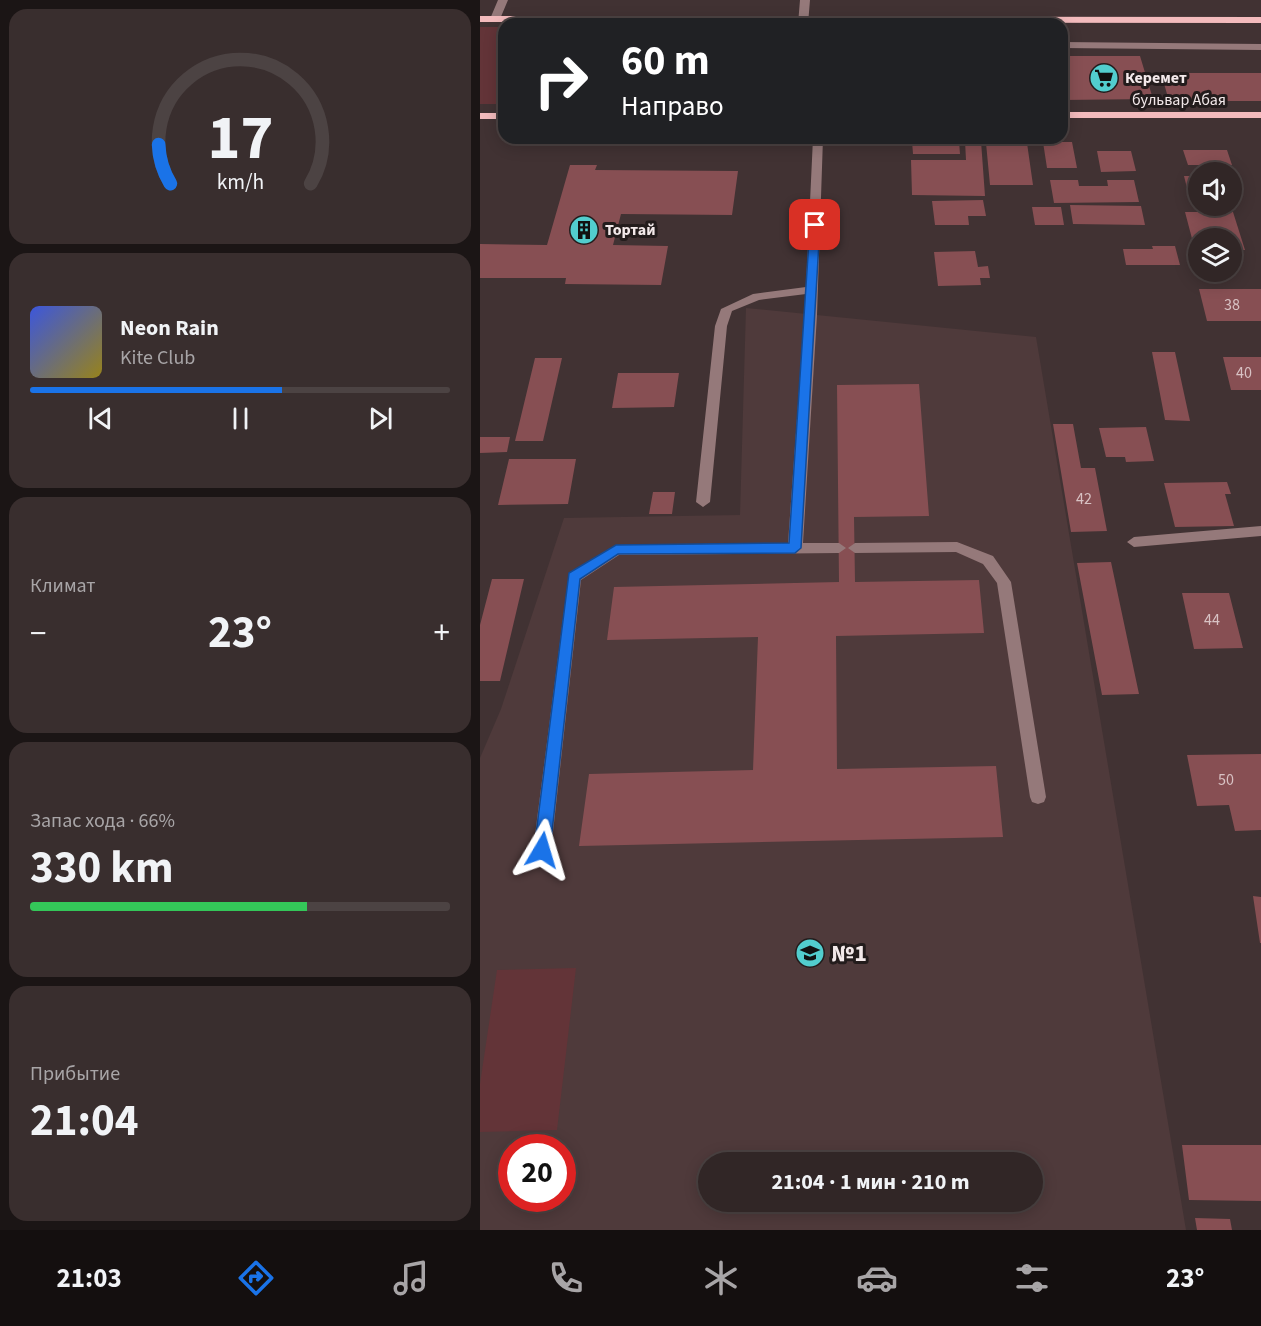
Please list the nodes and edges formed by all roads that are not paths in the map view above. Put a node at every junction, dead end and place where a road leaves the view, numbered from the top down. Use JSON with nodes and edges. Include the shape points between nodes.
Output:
{"nodes":[{"id":1,"x":503,"y":0,"type":"edge"},
{"id":2,"x":805,"y":0,"type":"edge"},
{"id":3,"x":495,"y":18,"type":"junction"},
{"id":4,"x":498,"y":18,"type":"edge"},
{"id":5,"x":803,"y":18,"type":"edge"},
{"id":6,"x":480,"y":19,"type":"edge"},
{"id":7,"x":1068,"y":20,"type":"edge"},
{"id":8,"x":1261,"y":20,"type":"edge"},
{"id":9,"x":1068,"y":45,"type":"edge"},
{"id":10,"x":1261,"y":47,"type":"edge"},
{"id":11,"x":1068,"y":115,"type":"edge"},
{"id":12,"x":1261,"y":115,"type":"edge"},
{"id":13,"x":480,"y":116,"type":"edge"},
{"id":14,"x":498,"y":116,"type":"edge"},
{"id":15,"x":818,"y":144,"type":"edge"},
{"id":16,"x":812,"y":290,"type":"junction"},
{"id":17,"x":703,"y":502,"type":"dead end"},
{"id":18,"x":1261,"y":531,"type":"edge"},
{"id":19,"x":1134,"y":542,"type":"dead end"},
{"id":20,"x":795,"y":548,"type":"junction"},
{"id":21,"x":838,"y":548,"type":"dead end"},
{"id":22,"x":855,"y":548,"type":"dead end"},
{"id":23,"x":1038,"y":797,"type":"dead end"},
{"id":24,"x":542,"y":850,"type":"dead end"}],
"edges":[{"from":1,"to":3,"type":"lane"},
{"from":2,"to":5,"type":"lane"},
{"from":3,"to":4,"type":"main road"},
{"from":3,"to":6,"type":"main road"},
{"from":7,"to":8,"type":"main road"},
{"from":9,"to":10,"type":"lane"},
{"from":11,"to":12,"type":"main road","name":"бульвар Абая"},
{"from":13,"to":14,"type":"main road"},
{"from":15,"to":16,"type":"lane"},
{"from":16,"to":17,"type":"lane","via":[[757,297],[726,309]]},
{"from":16,"to":20,"type":"lane"},
{"from":18,"to":19,"type":"lane"},
{"from":20,"to":21,"type":"lane"},
{"from":20,"to":24,"type":"lane","via":[[616,550],[574,577]]},
{"from":22,"to":23,"type":"lane","via":[[957,547],[988,560],[1004,582]]}]}
